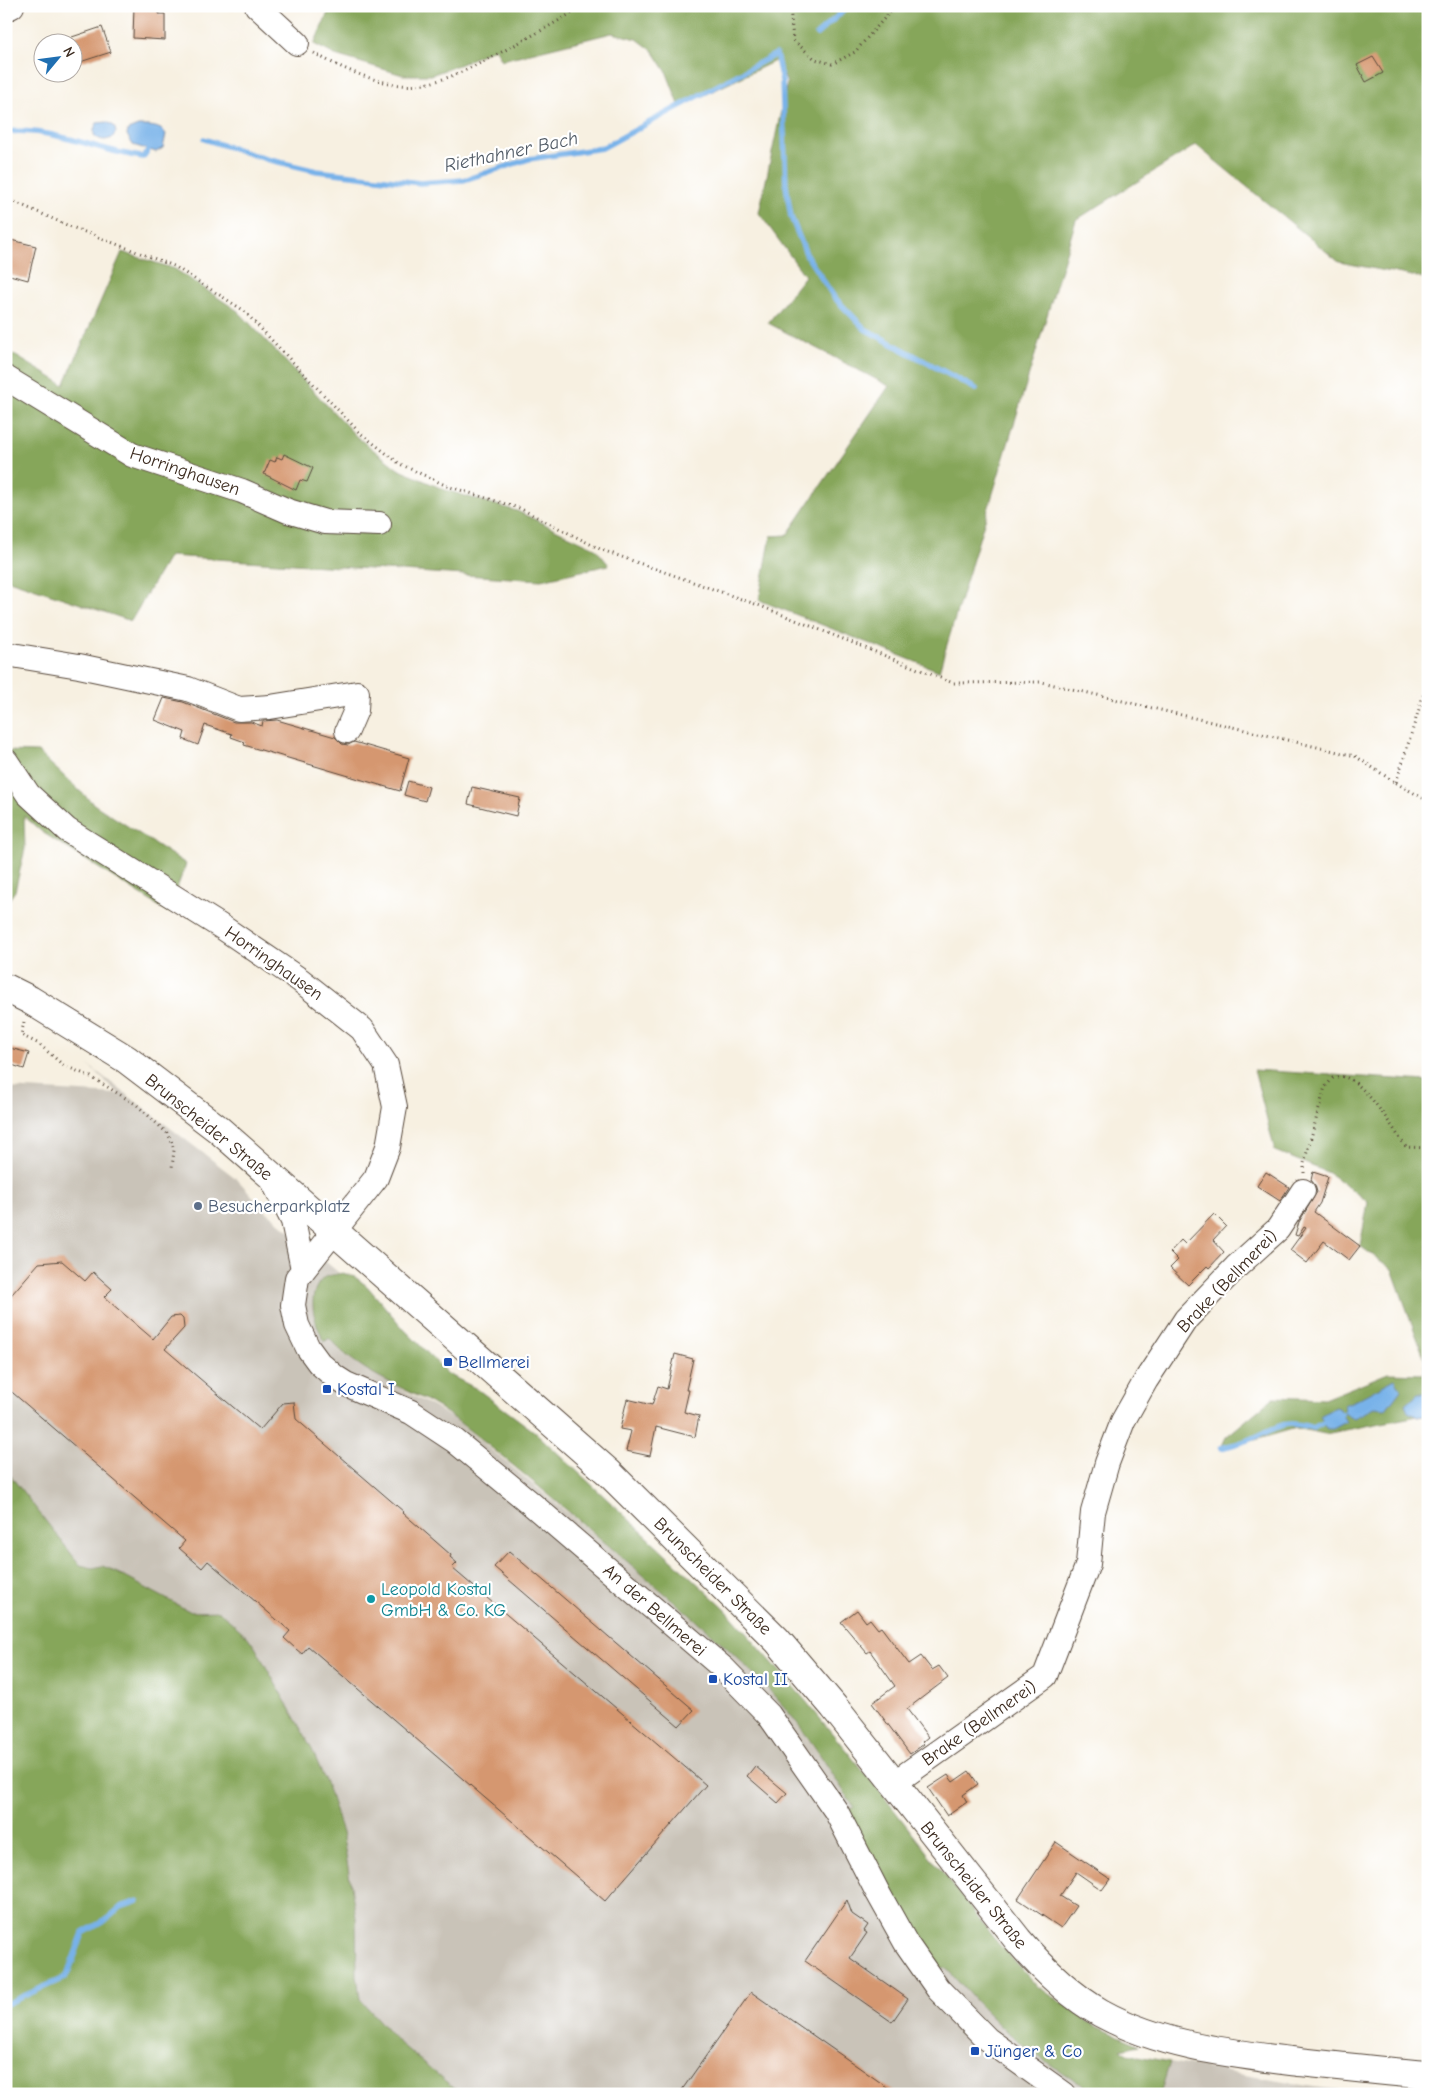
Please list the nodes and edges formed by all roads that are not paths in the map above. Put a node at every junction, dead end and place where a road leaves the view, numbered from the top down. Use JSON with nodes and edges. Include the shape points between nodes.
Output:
{"nodes":[{"id":1,"x":12,"y":6,"type":"edge"},
{"id":2,"x":257,"y":6,"type":"edge"},
{"id":3,"x":6,"y":9,"type":"edge"},
{"id":4,"x":297,"y":43,"type":"road end"},
{"id":5,"x":6,"y":378,"type":"edge"},
{"id":6,"x":379,"y":524,"type":"dead end"},
{"id":7,"x":6,"y":654,"type":"edge"},
{"id":8,"x":347,"y":731,"type":"dead end"},
{"id":9,"x":6,"y":761,"type":"edge"},
{"id":10,"x":6,"y":988,"type":"edge"},
{"id":11,"x":269,"y":1175,"type":"junction"},
{"id":12,"x":1303,"y":1191,"type":"road end"},
{"id":13,"x":334,"y":1232,"type":"junction"},
{"id":14,"x":303,"y":1269,"type":"junction"},
{"id":15,"x":894,"y":1783,"type":"junction"},
{"id":16,"x":1428,"y":2075,"type":"edge"},
{"id":17,"x":1064,"y":2094,"type":"edge"}],
"edges":[{"from":1,"to":3,"type":"street"},
{"from":2,"to":4,"type":"street"},
{"from":5,"to":6,"type":"street","name":"Horringhausen","via":[[132,455],[325,522]]},
{"from":7,"to":8,"type":"street","via":[[188,689],[239,710],[357,693],[356,710]]},
{"from":9,"to":13,"type":"street","name":"Horringhausen","via":[[28,794],[67,830],[300,980],[362,1029],[386,1065],[395,1107],[388,1147],[376,1178]]},
{"from":10,"to":11,"type":"main road","name":"Brunscheider Straße","via":[[126,1059],[218,1129]]},
{"from":11,"to":13,"type":"main road","name":"Brunscheider Straße"},
{"from":11,"to":14,"type":"street","via":[[293,1221]]},
{"from":12,"to":15,"type":"street","name":"Brake (Bellmerei)","via":[[1278,1229],[1186,1319],[1123,1421],[1093,1512],[1088,1564],[1045,1676]]},
{"from":13,"to":14,"type":"street","name":"An der Bellmerei"},
{"from":13,"to":15,"type":"main road","name":"Brunscheider Straße","via":[[608,1472],[701,1563],[777,1640]]},
{"from":14,"to":17,"type":"street","name":"An der Bellmerei","via":[[297,1278],[293,1305],[297,1325],[320,1363],[335,1378],[411,1412],[455,1441],[723,1668],[769,1715],[836,1811],[878,1894],[938,1990],[986,2039]]},
{"from":15,"to":16,"type":"main road","name":"Brunscheider Straße","via":[[1037,1963],[1100,2012],[1168,2041],[1252,2056]]}]}
